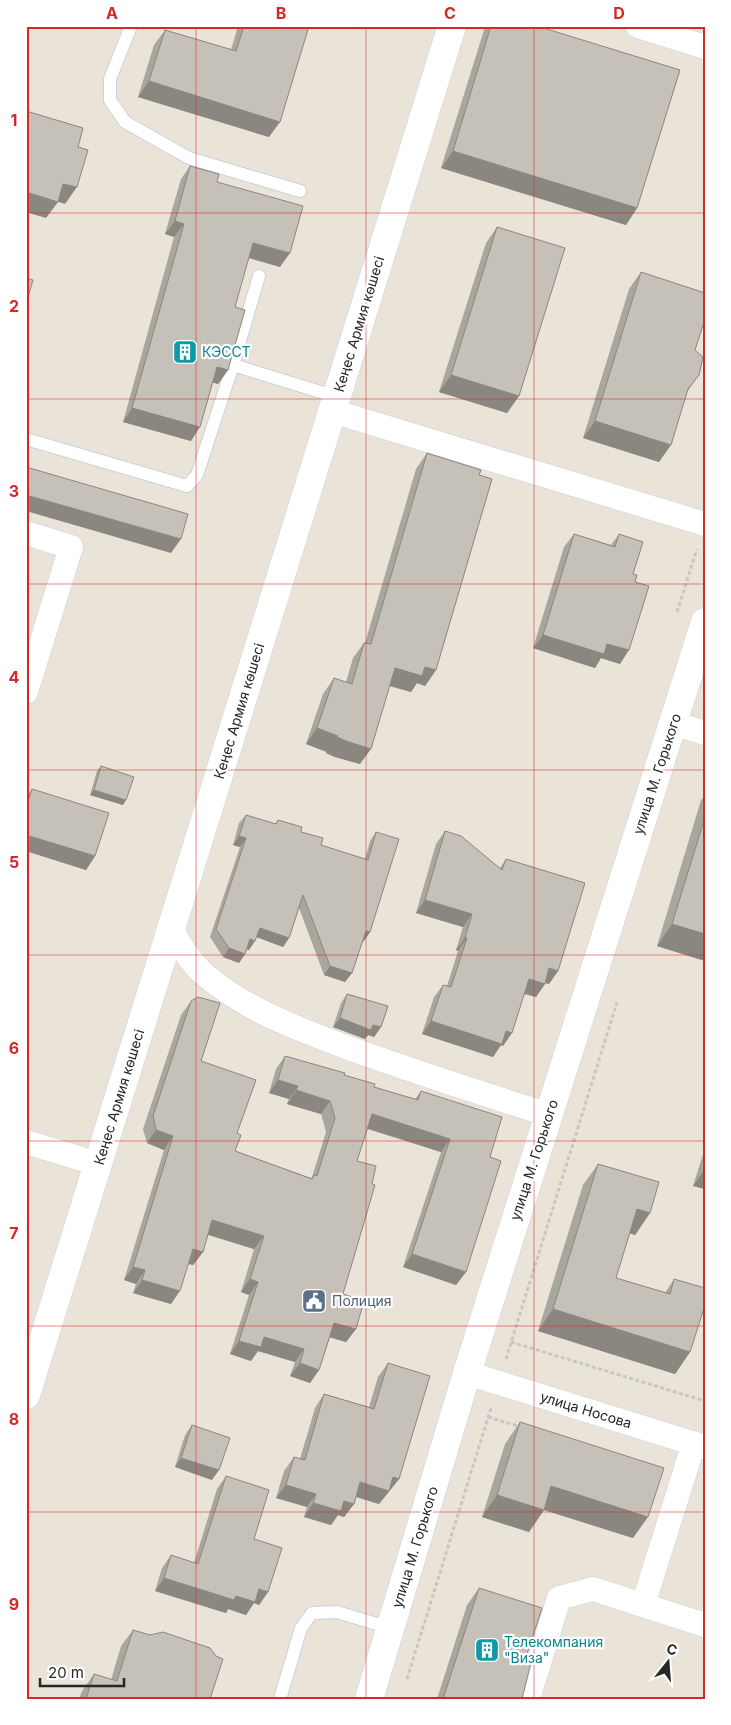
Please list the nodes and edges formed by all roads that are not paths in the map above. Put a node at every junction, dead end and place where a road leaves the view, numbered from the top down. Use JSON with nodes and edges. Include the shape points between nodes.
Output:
{"nodes":[{"id":1,"x":131,"y":26,"type":"edge"},
{"id":2,"x":452,"y":26,"type":"edge"},
{"id":3,"x":638,"y":26,"type":"edge"},
{"id":4,"x":705,"y":47,"type":"edge"},
{"id":5,"x":300,"y":191,"type":"dead end"},
{"id":6,"x":259,"y":276,"type":"dead end"},
{"id":7,"x":233,"y":364,"type":"junction"},
{"id":8,"x":335,"y":404,"type":"junction"},
{"id":9,"x":26,"y":440,"type":"edge"},
{"id":10,"x":705,"y":524,"type":"edge"},
{"id":11,"x":26,"y":534,"type":"edge"},
{"id":12,"x":705,"y":622,"type":"edge"},
{"id":13,"x":26,"y":692,"type":"edge"},
{"id":14,"x":673,"y":724,"type":"junction"},
{"id":15,"x":705,"y":733,"type":"edge"},
{"id":16,"x":171,"y":930,"type":"junction"},
{"id":17,"x":549,"y":1115,"type":"junction"},
{"id":18,"x":26,"y":1142,"type":"edge"},
{"id":19,"x":98,"y":1164,"type":"junction"},
{"id":20,"x":467,"y":1373,"type":"junction"},
{"id":21,"x":26,"y":1395,"type":"edge"},
{"id":22,"x":699,"y":1445,"type":"edge"},
{"id":23,"x":643,"y":1605,"type":"junction"},
{"id":24,"x":705,"y":1625,"type":"edge"},
{"id":25,"x":390,"y":1628,"type":"junction"},
{"id":26,"x":280,"y":1699,"type":"edge"},
{"id":27,"x":369,"y":1699,"type":"edge"},
{"id":28,"x":528,"y":1699,"type":"edge"}],
"edges":[{"from":1,"to":5,"type":"lane","via":[[110,79],[110,100],[125,122],[189,158]]},
{"from":2,"to":8,"type":"main road","name":"Кеңес Армия көшесі"},
{"from":3,"to":4,"type":"street"},
{"from":6,"to":7,"type":"lane"},
{"from":7,"to":8,"type":"lane"},
{"from":7,"to":9,"type":"lane","via":[[197,475],[188,486]]},
{"from":8,"to":10,"type":"street"},
{"from":8,"to":16,"type":"main road","name":"Кеңес Армия көшесі"},
{"from":11,"to":13,"type":"street","via":[[71,547]]},
{"from":12,"to":14,"type":"main road","name":"улица М. Горького"},
{"from":14,"to":15,"type":"street"},
{"from":14,"to":17,"type":"main road","name":"улица М. Горького"},
{"from":16,"to":17,"type":"street","via":[[204,974],[234,998],[263,1014],[390,1063]]},
{"from":16,"to":19,"type":"main road","name":"Кеңес Армия көшесі"},
{"from":17,"to":20,"type":"main road","name":"улица М. Горького"},
{"from":18,"to":19,"type":"street"},
{"from":19,"to":21,"type":"main road","name":"Кеңес Армия көшесі"},
{"from":20,"to":22,"type":"street","name":"улица Носова"},
{"from":20,"to":25,"type":"main road","name":"улица М. Горького"},
{"from":22,"to":23,"type":"street"},
{"from":23,"to":24,"type":"street"},
{"from":23,"to":28,"type":"street","via":[[593,1589],[559,1598]]},
{"from":25,"to":26,"type":"lane","via":[[337,1612],[312,1613],[302,1628]]},
{"from":25,"to":27,"type":"main road","name":"улица М. Горького"}]}
